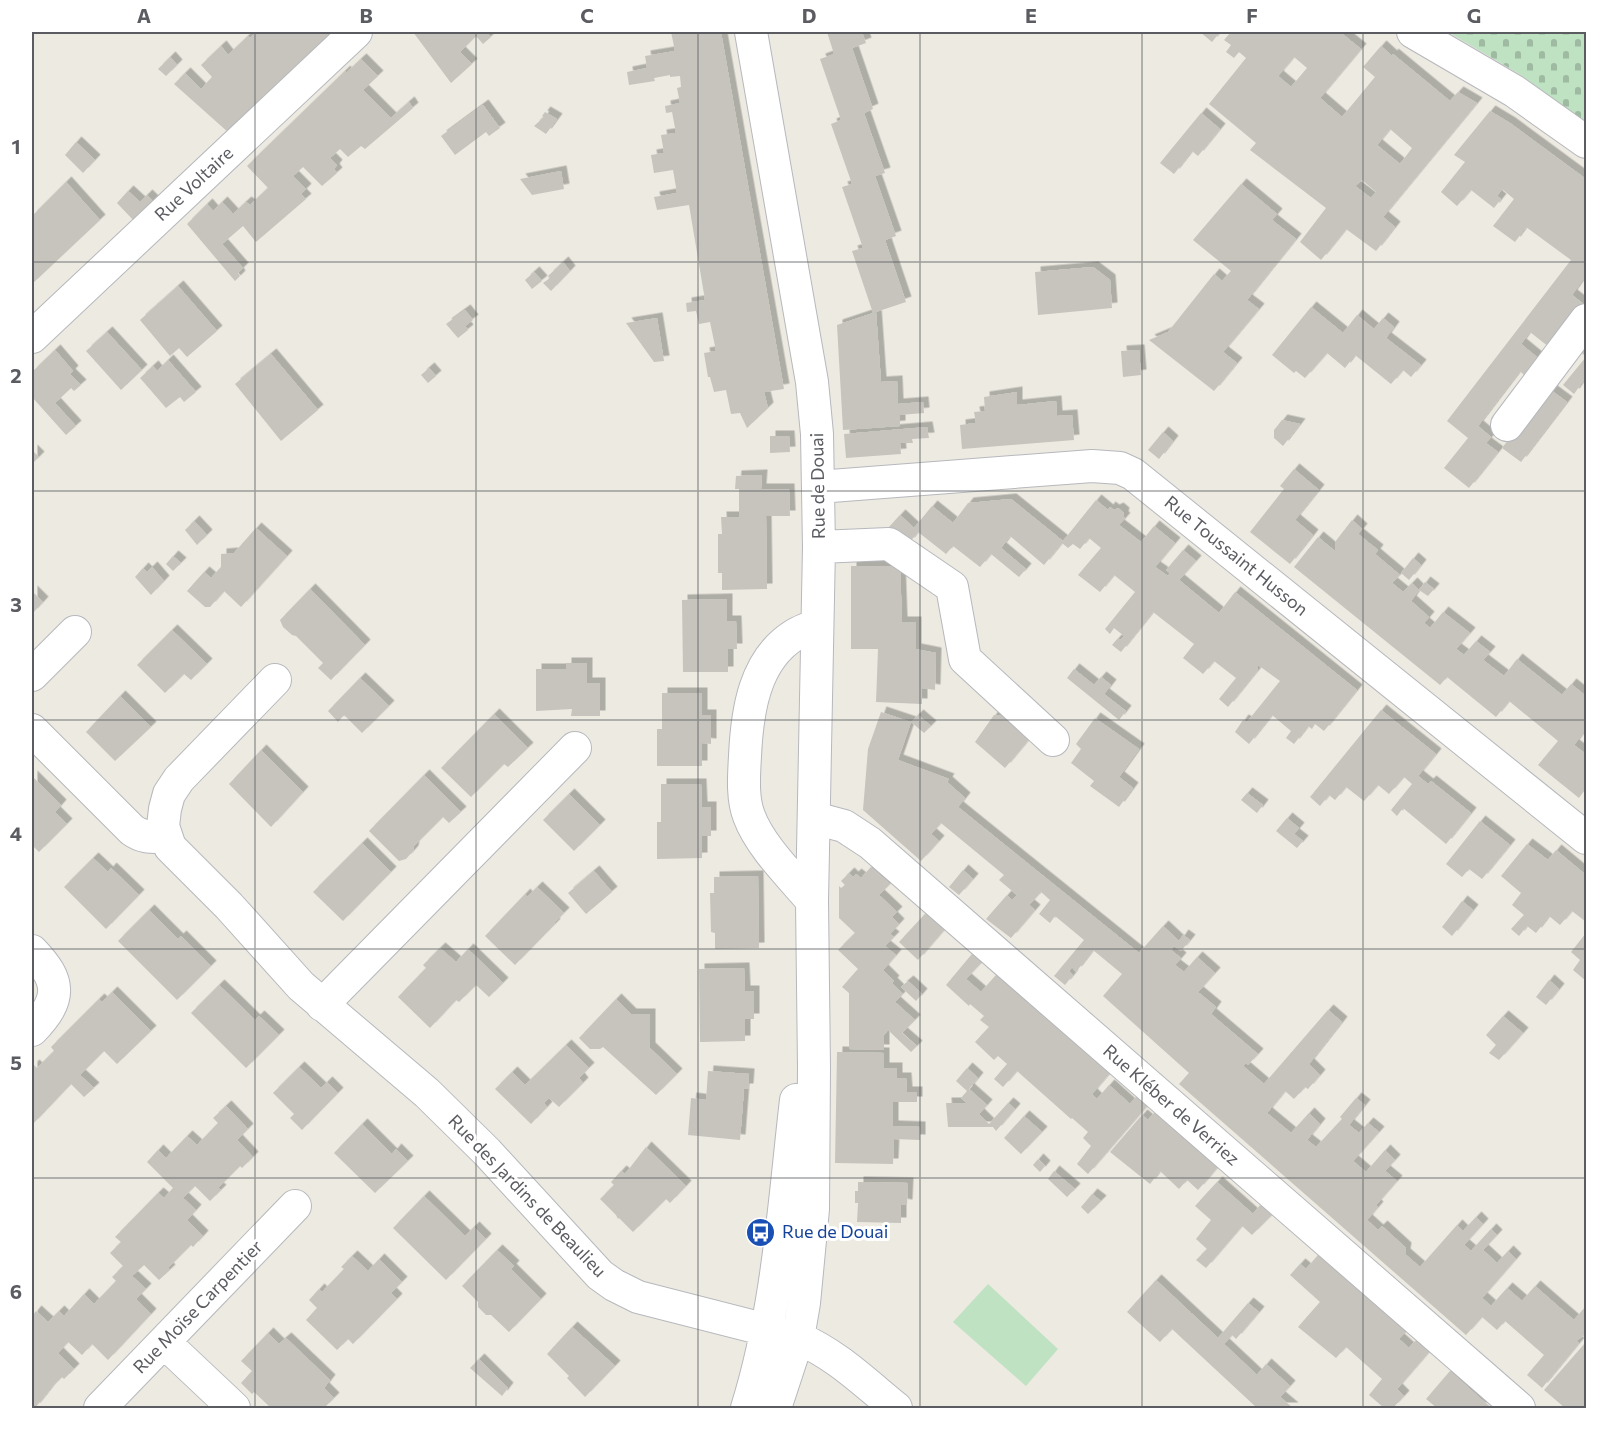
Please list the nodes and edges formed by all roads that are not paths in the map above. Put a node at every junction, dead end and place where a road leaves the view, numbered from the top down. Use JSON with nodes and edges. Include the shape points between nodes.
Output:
{"nodes":[{"id":1,"x":356,"y":32,"type":"edge"},
{"id":2,"x":751,"y":32,"type":"edge"},
{"id":3,"x":1413,"y":32,"type":"edge"},
{"id":4,"x":1587,"y":142,"type":"edge"},
{"id":5,"x":1587,"y":320,"type":"edge"},
{"id":6,"x":32,"y":337,"type":"edge"},
{"id":7,"x":1507,"y":425,"type":"dead end"},
{"id":8,"x":818,"y":487,"type":"junction"},
{"id":9,"x":819,"y":547,"type":"junction"},
{"id":10,"x":817,"y":625,"type":"junction"},
{"id":11,"x":75,"y":632,"type":"dead end"},
{"id":12,"x":32,"y":675,"type":"edge"},
{"id":13,"x":274,"y":680,"type":"dead end"},
{"id":14,"x":32,"y":730,"type":"edge"},
{"id":15,"x":1053,"y":740,"type":"dead end"},
{"id":16,"x":575,"y":748,"type":"dead end"},
{"id":17,"x":814,"y":818,"type":"junction"},
{"id":18,"x":165,"y":837,"type":"junction"},
{"id":19,"x":1587,"y":838,"type":"edge"},
{"id":20,"x":812,"y":901,"type":"junction"},
{"id":21,"x":812,"y":947,"type":"junction"},
{"id":22,"x":32,"y":951,"type":"edge"},
{"id":23,"x":322,"y":1005,"type":"junction"},
{"id":24,"x":32,"y":1030,"type":"edge"},
{"id":25,"x":295,"y":1206,"type":"dead end"},
{"id":26,"x":766,"y":1330,"type":"junction"},
{"id":27,"x":798,"y":1338,"type":"junction"},
{"id":28,"x":164,"y":1342,"type":"junction"},
{"id":29,"x":100,"y":1408,"type":"edge"},
{"id":30,"x":234,"y":1408,"type":"edge"},
{"id":31,"x":747,"y":1408,"type":"edge"},
{"id":32,"x":775,"y":1408,"type":"edge"},
{"id":33,"x":896,"y":1408,"type":"edge"},
{"id":34,"x":1519,"y":1408,"type":"edge"}],
"edges":[{"from":1,"to":6,"type":"street","name":"Rue Voltaire"},
{"from":2,"to":8,"type":"street","name":"Rue de Douai","via":[[816,409]]},
{"from":3,"to":4,"type":"street","via":[[1514,91]]},
{"from":5,"to":7,"type":"street"},
{"from":8,"to":9,"type":"street","name":"Rue de Douai"},
{"from":8,"to":19,"type":"street","name":"Rue Toussaint Husson","via":[[1092,466],[1120,468],[1133,474]]},
{"from":9,"to":10,"type":"street","name":"Rue de Douai"},
{"from":9,"to":15,"type":"street","via":[[889,544],[952,587],[965,659]]},
{"from":10,"to":17,"type":"street","name":"Rue de Douai"},
{"from":10,"to":20,"type":"street","via":[[781,646],[760,676],[749,709],[744,771],[748,814],[754,828]]},
{"from":11,"to":12,"type":"street"},
{"from":13,"to":18,"type":"street","via":[[179,779],[165,809]]},
{"from":14,"to":18,"type":"street","via":[[132,830],[149,838]]},
{"from":16,"to":23,"type":"street"},
{"from":17,"to":20,"type":"street","name":"Rue de Douai"},
{"from":17,"to":34,"type":"street","name":"Rue Kléber de Verriez","via":[[844,826],[870,843]]},
{"from":18,"to":23,"type":"street","name":"Rue des Jardins de Beaulieu","via":[[284,969]]},
{"from":20,"to":21,"type":"street","name":"Rue de Douai"},
{"from":21,"to":26,"type":"street","name":"Rue de Douai","via":[[782,1228]]},
{"from":21,"to":27,"type":"street","name":"Rue de Douai","via":[[813,1209]]},
{"from":22,"to":24,"type":"street","via":[[45,965],[54,986],[49,1009]]},
{"from":23,"to":26,"type":"street","name":"Rue des Jardins de Beaulieu","via":[[427,1093],[600,1275],[638,1297]]},
{"from":25,"to":28,"type":"street","name":"Rue Moïse Carpentier"},
{"from":26,"to":27,"type":"street","name":"Rue des Jardins de Beaulieu"},
{"from":26,"to":31,"type":"street","name":"Rue de Douai"},
{"from":27,"to":32,"type":"street","name":"Rue de Douai"},
{"from":27,"to":33,"type":"street","name":"Rue des Jardins de Beaulieu","via":[[830,1354]]},
{"from":28,"to":29,"type":"street","name":"Rue Moïse Carpentier"},
{"from":28,"to":30,"type":"street"}]}
